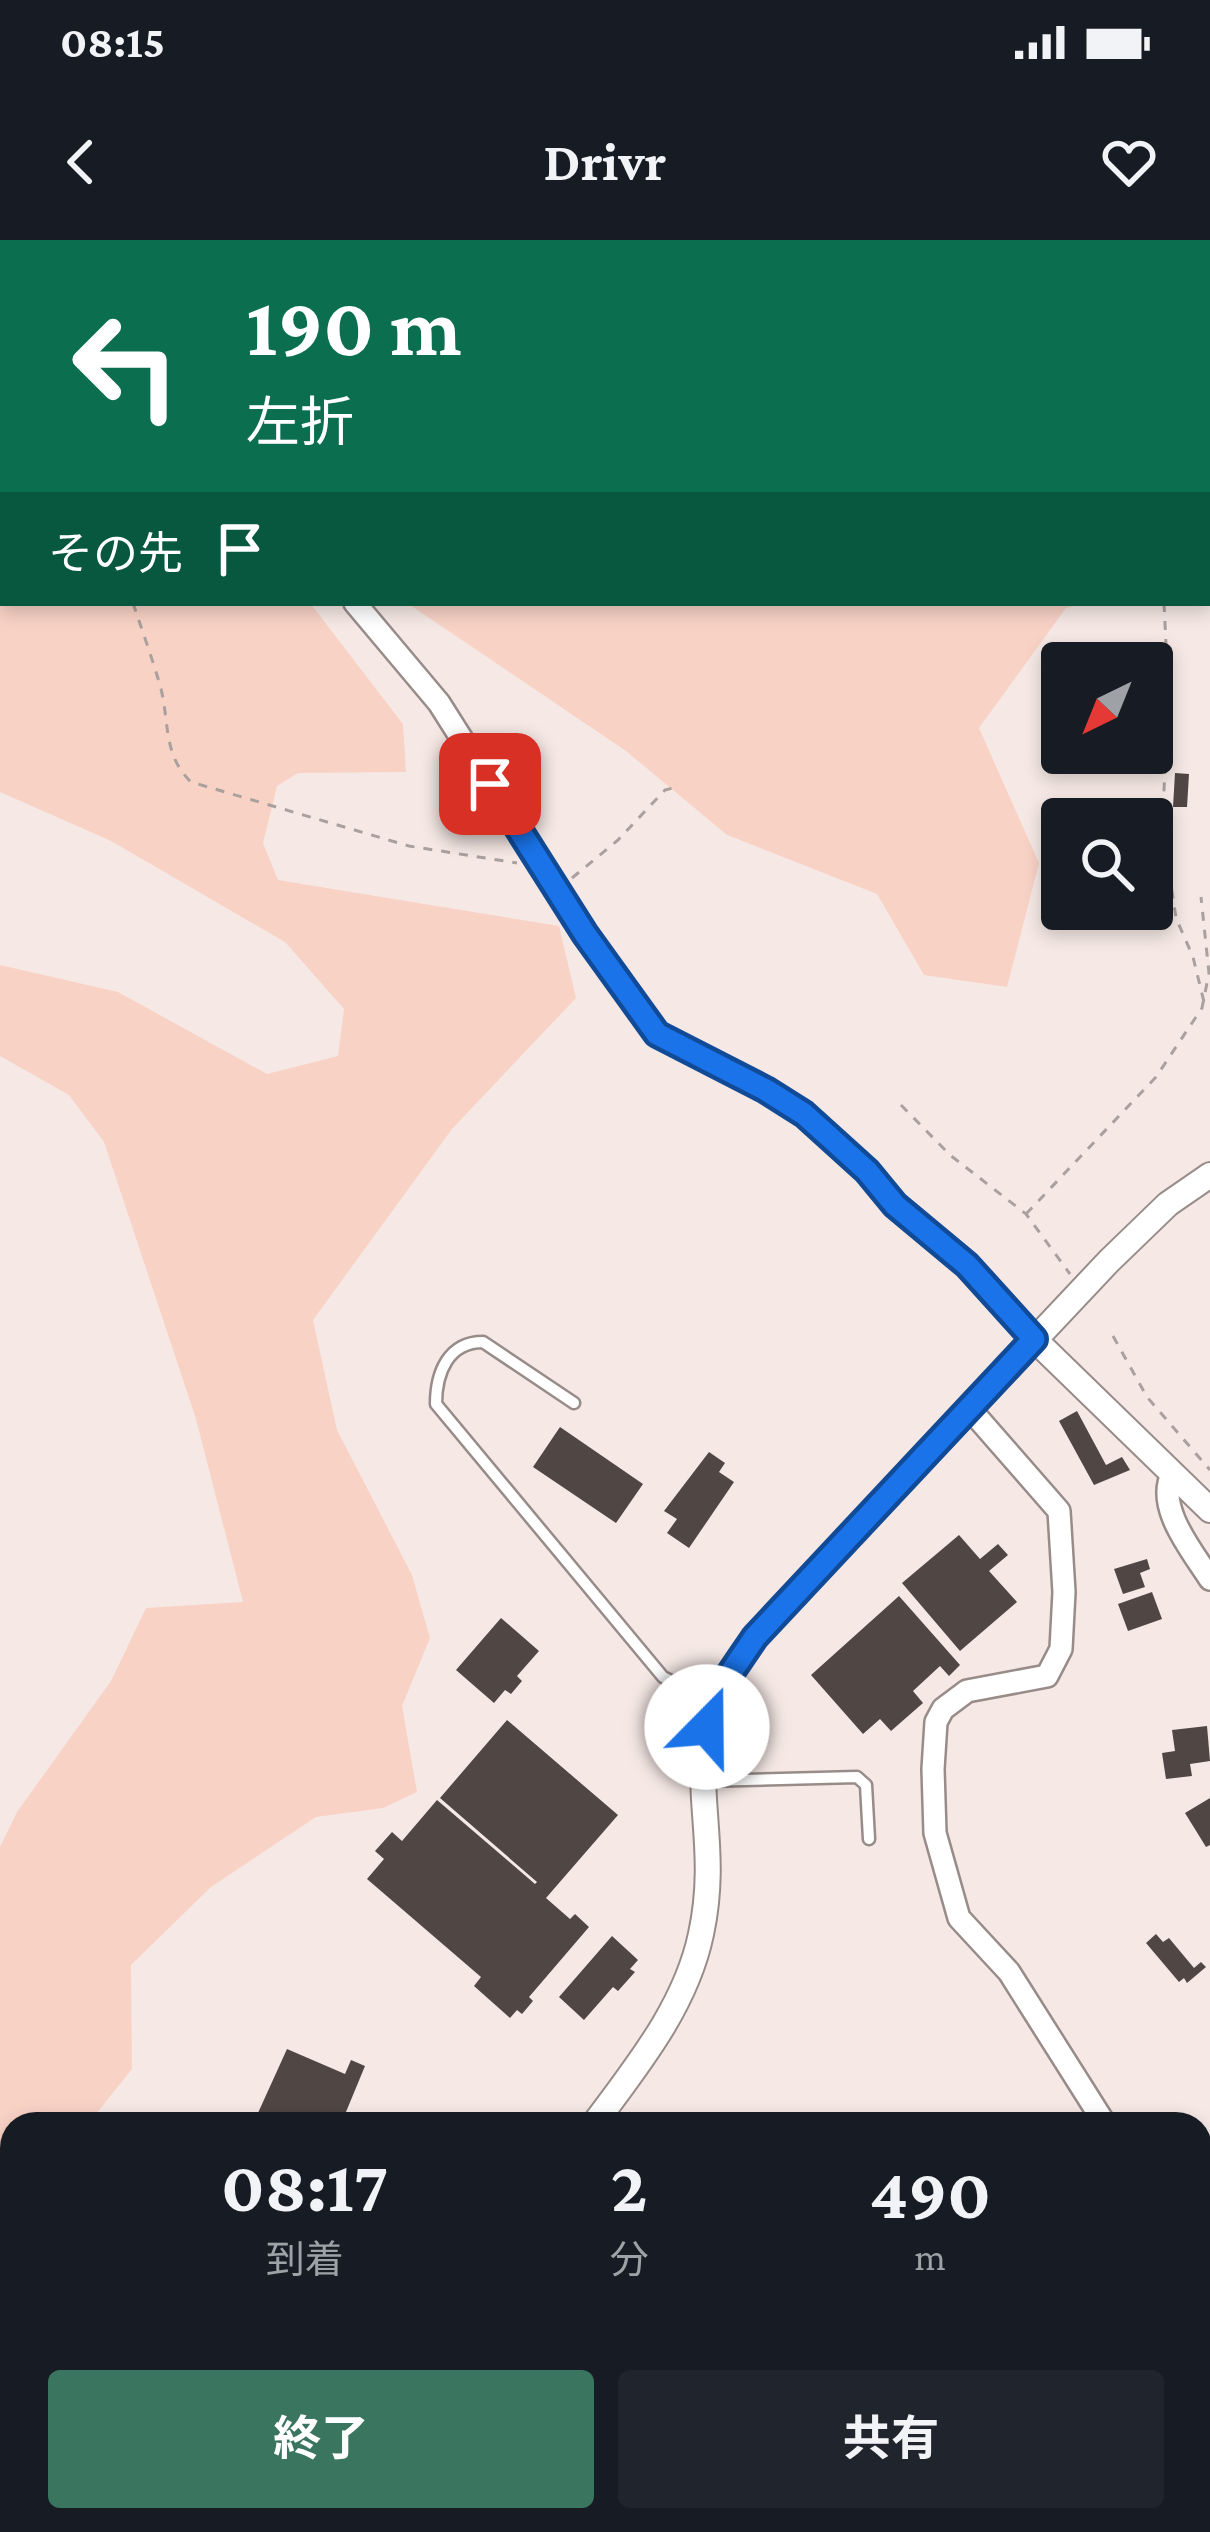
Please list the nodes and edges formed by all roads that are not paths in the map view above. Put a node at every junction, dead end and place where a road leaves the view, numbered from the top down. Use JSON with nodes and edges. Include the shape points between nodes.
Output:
{"nodes":[{"id":1,"x":358,"y":606,"type":"edge"},
{"id":2,"x":1210,"y":1175,"type":"edge"},
{"id":3,"x":1034,"y":1339,"type":"junction"},
{"id":4,"x":574,"y":1402,"type":"dead end"},
{"id":5,"x":970,"y":1408,"type":"junction"},
{"id":6,"x":1172,"y":1473,"type":"junction"},
{"id":7,"x":1210,"y":1510,"type":"edge"},
{"id":8,"x":1210,"y":1579,"type":"edge"},
{"id":9,"x":714,"y":1702,"type":"junction"},
{"id":10,"x":700,"y":1781,"type":"junction"},
{"id":11,"x":869,"y":1838,"type":"dead end"},
{"id":12,"x":602,"y":2112,"type":"edge"},
{"id":13,"x":1097,"y":2112,"type":"edge"}],
"edges":[{"from":1,"to":3,"type":"street","via":[[439,703],[657,1034],[804,1114],[967,1265]]},
{"from":2,"to":3,"type":"street","via":[[1150,1220]]},
{"from":3,"to":5,"type":"street"},
{"from":3,"to":6,"type":"street"},
{"from":4,"to":9,"type":"lane","via":[[484,1342],[456,1350],[436,1383],[436,1404],[662,1677]]},
{"from":5,"to":9,"type":"street","via":[[755,1637]]},
{"from":5,"to":13,"type":"street","via":[[1059,1511],[1060,1648],[1047,1676],[968,1691],[943,1709],[936,1722],[935,1833],[959,1918],[1009,1972]]},
{"from":6,"to":7,"type":"street"},
{"from":6,"to":8,"type":"street","via":[[1170,1505]]},
{"from":9,"to":10,"type":"street"},
{"from":10,"to":11,"type":"lane","via":[[857,1777],[866,1785]]},
{"from":10,"to":12,"type":"street","via":[[706,1904],[695,1958],[669,2015]]}]}
